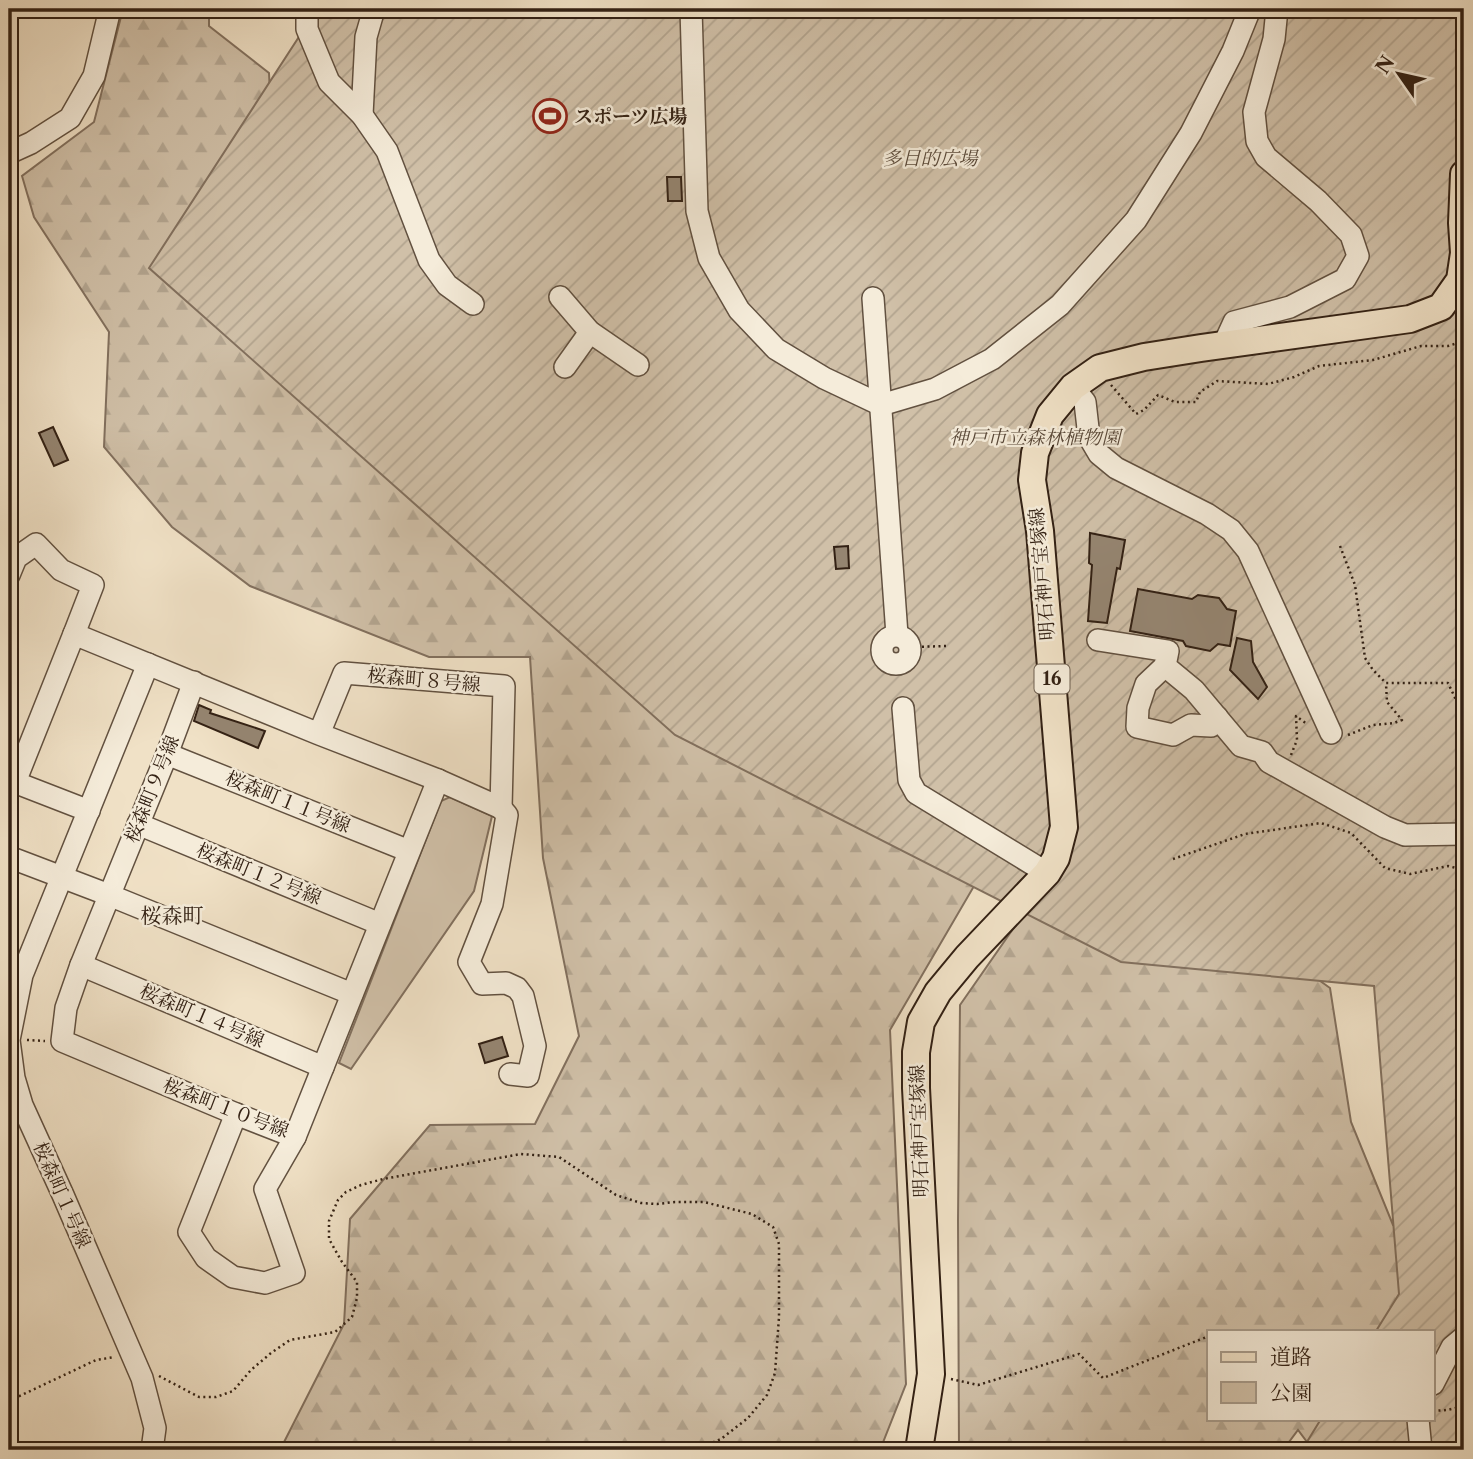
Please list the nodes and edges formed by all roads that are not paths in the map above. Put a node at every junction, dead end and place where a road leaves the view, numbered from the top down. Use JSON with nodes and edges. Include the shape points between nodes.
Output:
{"nodes":[{"id":1,"x":110,"y":9,"type":"edge"},
{"id":2,"x":307,"y":9,"type":"edge"},
{"id":3,"x":374,"y":9,"type":"edge"},
{"id":4,"x":691,"y":9,"type":"edge"},
{"id":5,"x":1250,"y":9,"type":"edge"},
{"id":6,"x":1277,"y":9,"type":"edge"},
{"id":7,"x":362,"y":115,"type":"junction"},
{"id":8,"x":9,"y":153,"type":"edge"},
{"id":9,"x":1464,"y":174,"type":"edge"},
{"id":10,"x":560,"y":297,"type":"dead end"},
{"id":11,"x":873,"y":298,"type":"dead end"},
{"id":12,"x":472,"y":304,"type":"dead end"},
{"id":13,"x":590,"y":332,"type":"junction"},
{"id":14,"x":1223,"y":346,"type":"junction"},
{"id":15,"x":638,"y":365,"type":"dead end"},
{"id":16,"x":565,"y":368,"type":"dead end"},
{"id":17,"x":1073,"y":387,"type":"junction"},
{"id":18,"x":881,"y":405,"type":"junction"},
{"id":19,"x":9,"y":575,"type":"edge"},
{"id":20,"x":74,"y":634,"type":"junction"},
{"id":21,"x":1098,"y":640,"type":"dead end"},
{"id":22,"x":904,"y":641,"type":"road end"},
{"id":23,"x":148,"y":664,"type":"junction"},
{"id":24,"x":1165,"y":666,"type":"junction"},
{"id":25,"x":194,"y":682,"type":"junction"},
{"id":26,"x":904,"y":708,"type":"dead end"},
{"id":27,"x":1217,"y":717,"type":"junction"},
{"id":28,"x":1331,"y":733,"type":"dead end"},
{"id":29,"x":319,"y":734,"type":"junction"},
{"id":30,"x":167,"y":754,"type":"junction"},
{"id":31,"x":438,"y":779,"type":"junction"},
{"id":32,"x":12,"y":781,"type":"edge"},
{"id":33,"x":501,"y":808,"type":"junction"},
{"id":34,"x":89,"y":811,"type":"junction"},
{"id":35,"x":138,"y":824,"type":"junction"},
{"id":36,"x":1464,"y":834,"type":"edge"},
{"id":37,"x":410,"y":851,"type":"junction"},
{"id":38,"x":9,"y":857,"type":"edge"},
{"id":39,"x":1047,"y":873,"type":"junction"},
{"id":40,"x":62,"y":877,"type":"junction"},
{"id":41,"x":109,"y":895,"type":"junction"},
{"id":42,"x":380,"y":923,"type":"junction"},
{"id":43,"x":81,"y":965,"type":"junction"},
{"id":44,"x":352,"y":994,"type":"junction"},
{"id":45,"x":9,"y":1040,"type":"edge"},
{"id":46,"x":323,"y":1067,"type":"junction"},
{"id":47,"x":510,"y":1074,"type":"dead end"},
{"id":48,"x":236,"y":1114,"type":"junction"},
{"id":49,"x":295,"y":1137,"type":"junction"},
{"id":50,"x":1464,"y":1337,"type":"edge"},
{"id":51,"x":1434,"y":1382,"type":"edge"},
{"id":52,"x":1418,"y":1420,"type":"edge"},
{"id":53,"x":152,"y":1450,"type":"edge"},
{"id":54,"x":919,"y":1450,"type":"edge"},
{"id":55,"x":1421,"y":1450,"type":"edge"}],
"edges":[{"from":1,"to":8,"type":"street","via":[[94,76],[70,117]]},
{"from":2,"to":7,"type":"street","via":[[307,29],[329,82]]},
{"from":3,"to":7,"type":"street","via":[[366,37]]},
{"from":4,"to":18,"type":"street","via":[[697,211],[709,258],[738,310],[776,349]]},
{"from":5,"to":18,"type":"street","via":[[1191,133],[1136,220],[1060,305],[992,359],[934,389]]},
{"from":6,"to":14,"type":"street","via":[[1274,39],[1254,112],[1257,141],[1266,157],[1351,235],[1358,256],[1345,279],[1290,307],[1234,322]]},
{"from":7,"to":12,"type":"street","via":[[387,151],[429,260],[447,285]]},
{"from":9,"to":14,"type":"main road","name":"明石神戸宝塚線","number":"16","via":[[1460,280],[1441,307],[1410,320]]},
{"from":10,"to":13,"type":"street"},
{"from":11,"to":18,"type":"street"},
{"from":13,"to":15,"type":"street"},
{"from":13,"to":16,"type":"street"},
{"from":14,"to":17,"type":"main road","name":"明石神戸宝塚線","number":"16","via":[[1100,368]]},
{"from":17,"to":28,"type":"street","via":[[1085,402],[1089,437],[1099,454],[1116,468],[1215,519],[1248,551]]},
{"from":17,"to":39,"type":"main road","name":"明石神戸宝塚線","number":"16","via":[[1050,415],[1035,453],[1032,480],[1064,827]]},
{"from":18,"to":22,"type":"street"},
{"from":19,"to":20,"type":"street","via":[[16,558],[36,544],[61,570],[93,585]]},
{"from":20,"to":23,"type":"street"},
{"from":20,"to":32,"type":"street"},
{"from":21,"to":24,"type":"street","via":[[1168,651]]},
{"from":23,"to":25,"type":"street"},
{"from":23,"to":34,"type":"street","name":"桜森町１号線"},
{"from":24,"to":27,"type":"street"},
{"from":24,"to":27,"type":"street","via":[[1146,684],[1136,727],[1173,735],[1191,725],[1211,726]]},
{"from":25,"to":29,"type":"street"},
{"from":25,"to":30,"type":"street","name":"桜森町９号線"},
{"from":26,"to":39,"type":"street","via":[[909,780],[916,793]]},
{"from":27,"to":36,"type":"street","via":[[1241,746],[1262,752],[1269,762],[1385,827],[1405,835]]},
{"from":29,"to":31,"type":"street"},
{"from":29,"to":33,"type":"street","name":"桜森町８号線","via":[[344,673],[504,686]]},
{"from":30,"to":35,"type":"street","name":"桜森町９号線"},
{"from":30,"to":37,"type":"street","name":"桜森町１１号線"},
{"from":31,"to":33,"type":"street"},
{"from":31,"to":37,"type":"street","name":"桜森町１０号線"},
{"from":32,"to":34,"type":"street"},
{"from":33,"to":47,"type":"street","via":[[507,815],[492,904],[469,962],[482,984],[506,983],[523,996],[534,1046],[528,1076]]},
{"from":34,"to":40,"type":"street","name":"桜森町１号線"},
{"from":35,"to":41,"type":"street","name":"桜森町９号線"},
{"from":35,"to":42,"type":"street","name":"桜森町１２号線"},
{"from":37,"to":42,"type":"street","name":"桜森町１０号線"},
{"from":38,"to":40,"type":"street"},
{"from":39,"to":54,"type":"main road","name":"明石神戸宝塚線","number":"16","via":[[967,957],[921,1021],[916,1088],[931,1374]]},
{"from":40,"to":41,"type":"street"},
{"from":40,"to":45,"type":"street","name":"桜森町１号線","via":[[22,975]]},
{"from":41,"to":43,"type":"street"},
{"from":41,"to":44,"type":"street"},
{"from":42,"to":44,"type":"street","name":"桜森町１０号線"},
{"from":43,"to":46,"type":"street","name":"桜森町１４号線"},
{"from":43,"to":48,"type":"street","name":"桜森町１０号線","via":[[66,1008],[62,1041]]},
{"from":44,"to":46,"type":"street","name":"桜森町１０号線"},
{"from":45,"to":53,"type":"street","name":"桜森町１号線","via":[[13,1078],[22,1105],[142,1378],[155,1428]]},
{"from":46,"to":49,"type":"street","name":"桜森町１０号線"},
{"from":48,"to":49,"type":"street","name":"桜森町１０号線"},
{"from":48,"to":49,"type":"street","via":[[189,1232],[206,1258],[233,1277],[265,1283],[294,1273],[265,1189]]},
{"from":50,"to":51,"type":"street","via":[[1452,1347]]},
{"from":52,"to":55,"type":"street"}]}
